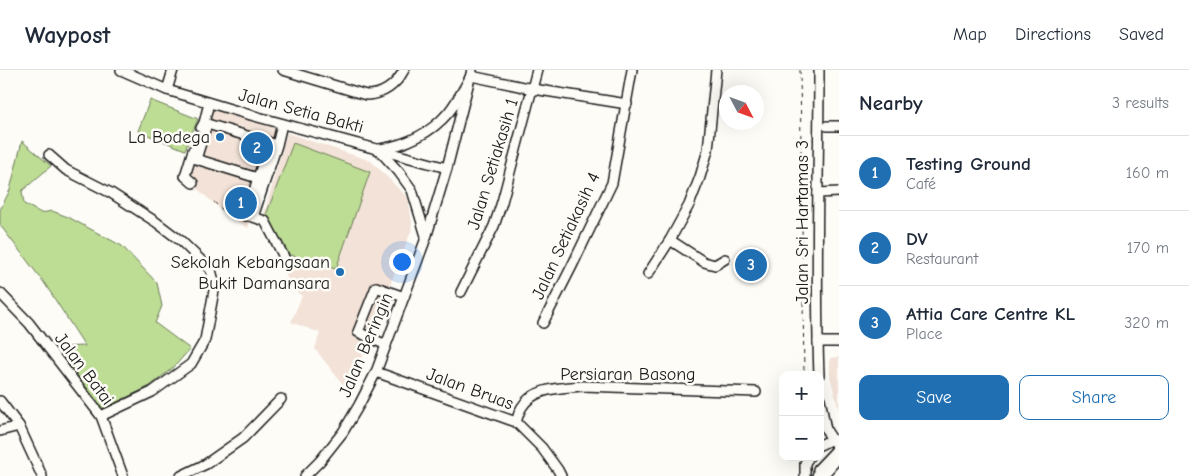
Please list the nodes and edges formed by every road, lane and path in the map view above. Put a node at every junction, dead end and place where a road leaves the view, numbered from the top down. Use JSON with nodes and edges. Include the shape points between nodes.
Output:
{"nodes":[{"id":1,"x":121,"y":70,"type":"edge"},
{"id":2,"x":173,"y":70,"type":"edge"},
{"id":3,"x":283,"y":70,"type":"edge"},
{"id":4,"x":404,"y":70,"type":"edge"},
{"id":5,"x":537,"y":70,"type":"edge"},
{"id":6,"x":632,"y":70,"type":"edge"},
{"id":7,"x":716,"y":70,"type":"edge"},
{"id":8,"x":800,"y":70,"type":"edge"},
{"id":9,"x":819,"y":70,"type":"edge"},
{"id":10,"x":298,"y":72,"type":"edge"},
{"id":11,"x":472,"y":73,"type":"edge"},
{"id":12,"x":533,"y":89,"type":"junction"},
{"id":13,"x":167,"y":90,"type":"junction"},
{"id":14,"x":209,"y":103,"type":"junction"},
{"id":15,"x":627,"y":104,"type":"junction"},
{"id":16,"x":205,"y":124,"type":"junction"},
{"id":17,"x":282,"y":124,"type":"junction"},
{"id":18,"x":828,"y":126,"type":"dead end"},
{"id":19,"x":839,"y":126,"type":"edge"},
{"id":20,"x":273,"y":144,"type":"junction"},
{"id":21,"x":378,"y":149,"type":"junction"},
{"id":22,"x":49,"y":155,"type":"dead end"},
{"id":23,"x":447,"y":168,"type":"junction"},
{"id":24,"x":261,"y":179,"type":"junction"},
{"id":25,"x":193,"y":183,"type":"dead end"},
{"id":26,"x":839,"y":192,"type":"edge"},
{"id":27,"x":818,"y":195,"type":"junction"},
{"id":28,"x":214,"y":202,"type":"dead end"},
{"id":29,"x":245,"y":217,"type":"junction"},
{"id":30,"x":426,"y":238,"type":"junction"},
{"id":31,"x":670,"y":240,"type":"junction"},
{"id":32,"x":284,"y":257,"type":"dead end"},
{"id":33,"x":725,"y":259,"type":"dead end"},
{"id":34,"x":648,"y":274,"type":"dead end"},
{"id":35,"x":461,"y":292,"type":"dead end"},
{"id":36,"x":0,"y":293,"type":"edge"},
{"id":37,"x":404,"y":297,"type":"junction"},
{"id":38,"x":543,"y":323,"type":"dead end"},
{"id":39,"x":818,"y":342,"type":"junction"},
{"id":40,"x":839,"y":342,"type":"edge"},
{"id":41,"x":386,"y":346,"type":"junction"},
{"id":42,"x":804,"y":371,"type":"edge"},
{"id":43,"x":819,"y":371,"type":"edge"},
{"id":44,"x":376,"y":372,"type":"junction"},
{"id":45,"x":756,"y":392,"type":"dead end"},
{"id":46,"x":281,"y":398,"type":"dead end"},
{"id":47,"x":0,"y":401,"type":"edge"},
{"id":48,"x":101,"y":416,"type":"junction"},
{"id":49,"x":823,"y":416,"type":"edge"},
{"id":50,"x":516,"y":422,"type":"junction"},
{"id":51,"x":19,"y":426,"type":"junction"},
{"id":52,"x":0,"y":431,"type":"edge"},
{"id":53,"x":824,"y":445,"type":"edge"},
{"id":54,"x":837,"y":447,"type":"edge"},
{"id":55,"x":839,"y":457,"type":"edge"},
{"id":56,"x":806,"y":461,"type":"edge"},
{"id":57,"x":42,"y":476,"type":"edge"},
{"id":58,"x":123,"y":476,"type":"edge"},
{"id":59,"x":181,"y":476,"type":"edge"},
{"id":60,"x":305,"y":476,"type":"edge"},
{"id":61,"x":562,"y":476,"type":"edge"},
{"id":62,"x":804,"y":476,"type":"edge"},
{"id":63,"x":818,"y":476,"type":"edge"}],
"edges":[{"from":1,"to":13,"type":"street","name":"Jalan Setia Bakti"},
{"from":2,"to":13,"type":"street"},
{"from":3,"to":10,"type":"street"},
{"from":4,"to":10,"type":"street","via":[[393,85],[373,95]]},
{"from":5,"to":12,"type":"street","name":"Jalan Setiakasih 1"},
{"from":6,"to":15,"type":"street","name":"Jalan Setiakasih 4"},
{"from":7,"to":31,"type":"street","via":[[708,150],[689,205]]},
{"from":8,"to":42,"type":"path"},
{"from":9,"to":27,"type":"street","name":"Jalan Sri Hartamas 3"},
{"from":11,"to":12,"type":"street"},
{"from":11,"to":21,"type":"street","via":[[448,113],[432,128],[415,139]]},
{"from":11,"to":23,"type":"street","name":"Jalan Beringin"},
{"from":12,"to":15,"type":"street"},
{"from":12,"to":35,"type":"street","name":"Jalan Setiakasih 1","via":[[494,226]]},
{"from":13,"to":14,"type":"street","name":"Jalan Setia Bakti"},
{"from":14,"to":16,"type":"street"},
{"from":14,"to":17,"type":"street","name":"Jalan Setia Bakti"},
{"from":15,"to":38,"type":"street","name":"Jalan Setiakasih 4","via":[[612,183]]},
{"from":16,"to":20,"type":"street"},
{"from":16,"to":24,"type":"street","via":[[196,159]]},
{"from":16,"to":25,"type":"street","via":[[199,131],[185,176]]},
{"from":17,"to":20,"type":"street"},
{"from":17,"to":21,"type":"street","name":"Jalan Setia Bakti"},
{"from":18,"to":19,"type":"street"},
{"from":20,"to":24,"type":"street"},
{"from":21,"to":23,"type":"street","name":"Jalan Setia Bakti"},
{"from":21,"to":30,"type":"street","via":[[412,190]]},
{"from":22,"to":48,"type":"street","via":[[66,170],[111,192],[181,241],[211,270],[216,285],[205,340],[191,364],[152,392]]},
{"from":23,"to":30,"type":"street","name":"Jalan Beringin"},
{"from":24,"to":29,"type":"street"},
{"from":26,"to":27,"type":"street"},
{"from":27,"to":39,"type":"street","name":"Jalan Sri Hartamas 3"},
{"from":28,"to":29,"type":"path","via":[[228,215]]},
{"from":29,"to":32,"type":"street","via":[[265,221]]},
{"from":30,"to":37,"type":"street","name":"Jalan Beringin"},
{"from":31,"to":33,"type":"street","via":[[704,262],[715,264]]},
{"from":31,"to":34,"type":"street"},
{"from":36,"to":48,"type":"street","name":"Jalan Batai","via":[[30,324]]},
{"from":37,"to":41,"type":"street","name":"Jalan Beringin"},
{"from":37,"to":41,"type":"street","via":[[376,287],[358,332]]},
{"from":39,"to":40,"type":"street"},
{"from":39,"to":43,"type":"street","name":"Jalan Sri Hartamas 3"},
{"from":41,"to":44,"type":"street","name":"Jalan Beringin"},
{"from":44,"to":50,"type":"street","name":"Jalan Bruas"},
{"from":44,"to":60,"type":"street","name":"Jalan Beringin","via":[[343,432]]},
{"from":45,"to":50,"type":"street","name":"Persiaran Basong","via":[[583,386],[557,388],[528,399]]},
{"from":46,"to":59,"type":"street","via":[[243,438],[206,464]]},
{"from":47,"to":51,"type":"street"},
{"from":48,"to":58,"type":"street","name":"Jalan Batai"},
{"from":49,"to":54,"type":"street","via":[[826,430]]},
{"from":50,"to":61,"type":"street","name":"Jalan Bruas","via":[[542,448]]},
{"from":51,"to":52,"type":"street"},
{"from":51,"to":57,"type":"street"},
{"from":53,"to":54,"type":"street"},
{"from":54,"to":63,"type":"street","via":[[818,469]]},
{"from":55,"to":63,"type":"street","via":[[824,474]]},
{"from":56,"to":62,"type":"street"}]}
